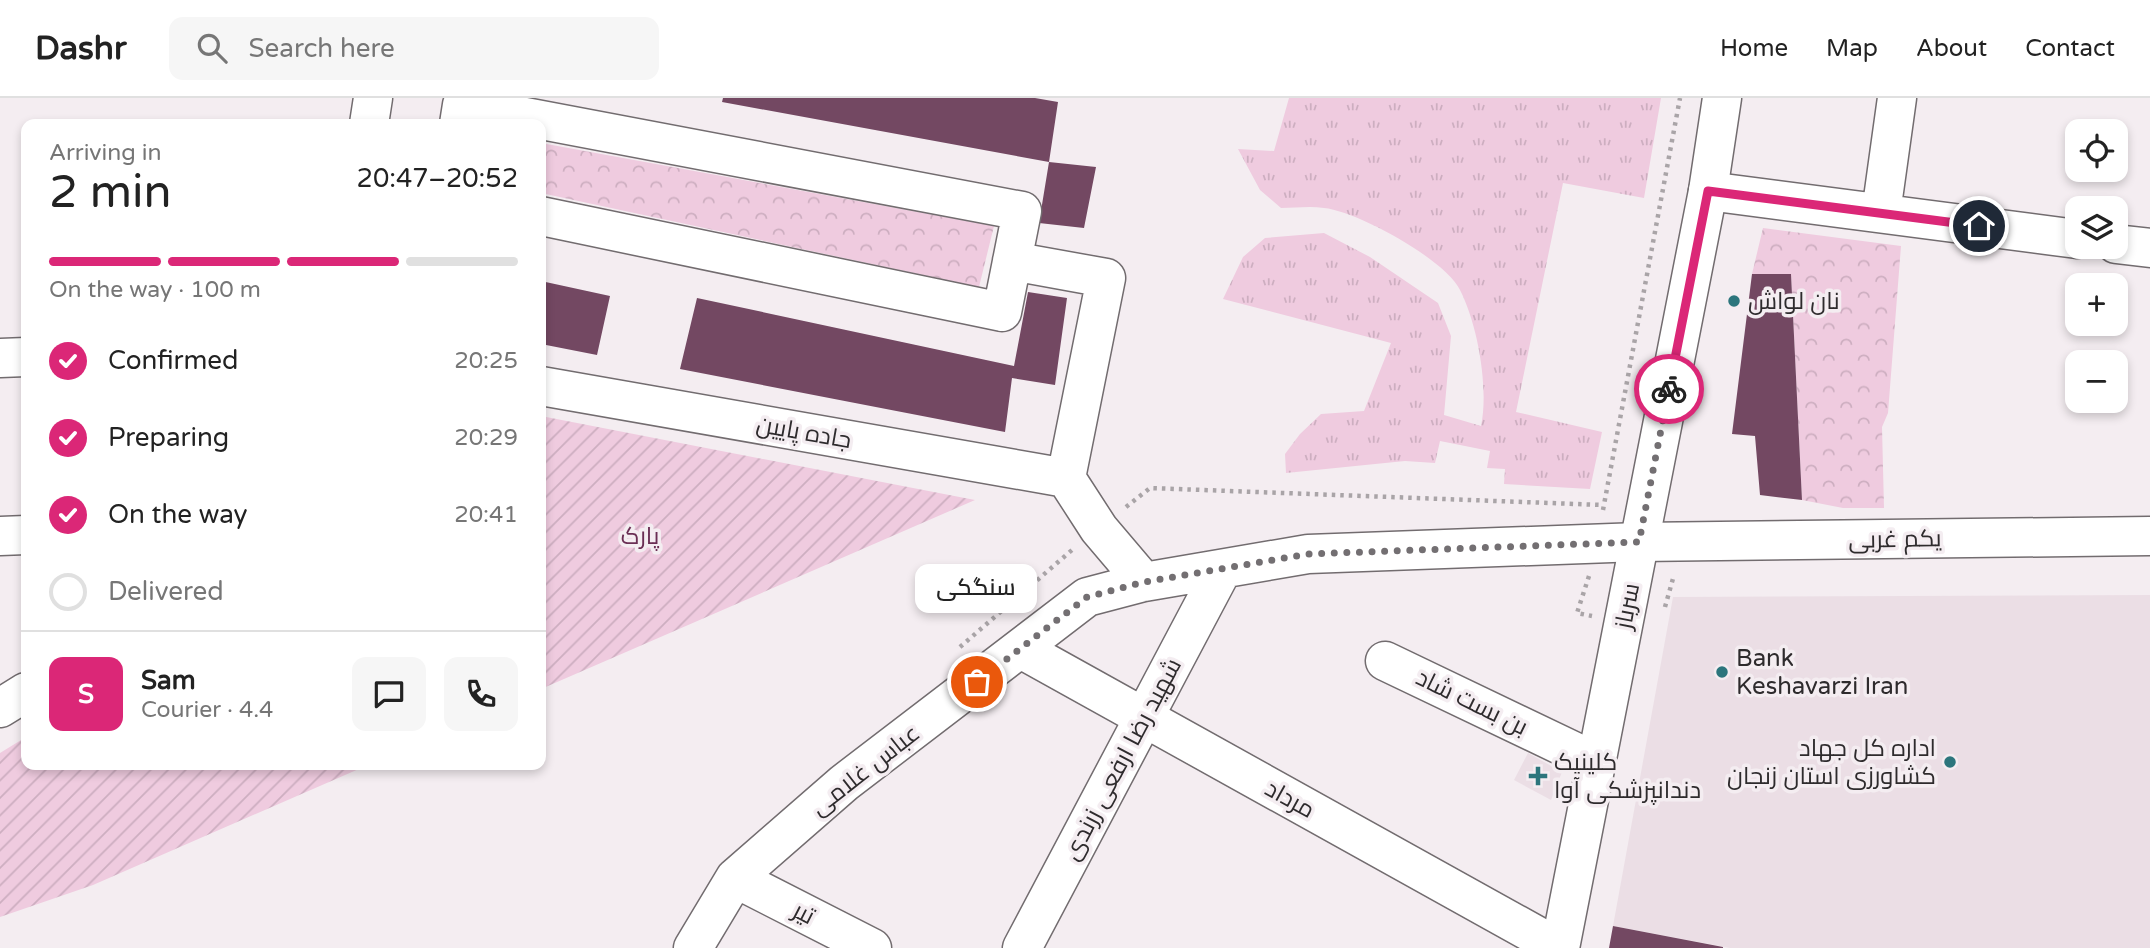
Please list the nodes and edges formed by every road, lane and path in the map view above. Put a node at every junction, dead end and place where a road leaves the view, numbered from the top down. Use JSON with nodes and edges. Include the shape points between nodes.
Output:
{"nodes":[{"id":1,"x":373,"y":98,"type":"edge"},
{"id":2,"x":1680,"y":98,"type":"edge"},
{"id":3,"x":1722,"y":98,"type":"edge"},
{"id":4,"x":1897,"y":98,"type":"edge"},
{"id":5,"x":370,"y":119,"type":"edge"},
{"id":6,"x":460,"y":119,"type":"edge"},
{"id":7,"x":531,"y":119,"type":"edge"},
{"id":8,"x":546,"y":122,"type":"edge"},
{"id":9,"x":1708,"y":191,"type":"junction"},
{"id":10,"x":1881,"y":213,"type":"junction"},
{"id":11,"x":546,"y":217,"type":"edge"},
{"id":12,"x":2065,"y":237,"type":"edge"},
{"id":13,"x":2128,"y":245,"type":"edge"},
{"id":14,"x":2150,"y":248,"type":"edge"},
{"id":15,"x":1012,"y":261,"type":"junction"},
{"id":16,"x":21,"y":357,"type":"edge"},
{"id":17,"x":0,"y":358,"type":"edge"},
{"id":18,"x":546,"y":387,"type":"edge"},
{"id":19,"x":1066,"y":478,"type":"junction"},
{"id":20,"x":1604,"y":506,"type":"dead end"},
{"id":21,"x":21,"y":535,"type":"edge"},
{"id":22,"x":0,"y":536,"type":"edge"},
{"id":23,"x":2150,"y":536,"type":"edge"},
{"id":24,"x":1639,"y":542,"type":"junction"},
{"id":25,"x":1222,"y":570,"type":"junction"},
{"id":26,"x":1144,"y":582,"type":"junction"},
{"id":27,"x":1021,"y":649,"type":"junction"},
{"id":28,"x":1385,"y":661,"type":"dead end"},
{"id":29,"x":21,"y":695,"type":"edge"},
{"id":30,"x":0,"y":708,"type":"edge"},
{"id":31,"x":1144,"y":718,"type":"junction"},
{"id":32,"x":1596,"y":762,"type":"junction"},
{"id":33,"x":735,"y":878,"type":"junction"},
{"id":34,"x":1542,"y":944,"type":"edge"},
{"id":35,"x":693,"y":948,"type":"edge"},
{"id":36,"x":872,"y":948,"type":"edge"},
{"id":37,"x":1022,"y":948,"type":"edge"}],
"edges":[{"from":1,"to":5,"type":"street"},
{"from":2,"to":20,"type":"path"},
{"from":3,"to":9,"type":"street","name":"سرباز"},
{"from":4,"to":10,"type":"street"},
{"from":6,"to":7,"type":"street","via":[[462,106]]},
{"from":8,"to":15,"type":"street","via":[[1022,211]]},
{"from":9,"to":10,"type":"street"},
{"from":9,"to":24,"type":"street","name":"سرباز"},
{"from":10,"to":12,"type":"street"},
{"from":11,"to":15,"type":"street","via":[[1002,312]]},
{"from":13,"to":14,"type":"street"},
{"from":15,"to":19,"type":"street","via":[[1107,278]]},
{"from":16,"to":17,"type":"street"},
{"from":18,"to":19,"type":"street","name":"جاده پایین"},
{"from":19,"to":26,"type":"street","via":[[1099,528]]},
{"from":21,"to":22,"type":"street"},
{"from":23,"to":24,"type":"street","name":"یکم غربی"},
{"from":24,"to":25,"type":"street","name":"عباس غلامی","via":[[1308,554]]},
{"from":24,"to":32,"type":"street","name":"سرباز"},
{"from":25,"to":26,"type":"street","name":"عباس غلامی"},
{"from":25,"to":31,"type":"street","name":"شهید رضا ارفعی زرندی"},
{"from":26,"to":27,"type":"street","name":"عباس غلامی","via":[[1087,597]]},
{"from":27,"to":31,"type":"street","name":"مرداد"},
{"from":27,"to":33,"type":"street","name":"عباس غلامی","via":[[844,783]]},
{"from":28,"to":32,"type":"street","name":"بن بست شاد"},
{"from":29,"to":30,"type":"street"},
{"from":31,"to":34,"type":"street","name":"مرداد"},
{"from":31,"to":37,"type":"street","name":"شهید رضا ارفعی زرندی"},
{"from":32,"to":34,"type":"street","name":"سرباز"},
{"from":33,"to":35,"type":"street","name":"عباس غلامی"},
{"from":33,"to":36,"type":"street","name":"تیر"}]}
